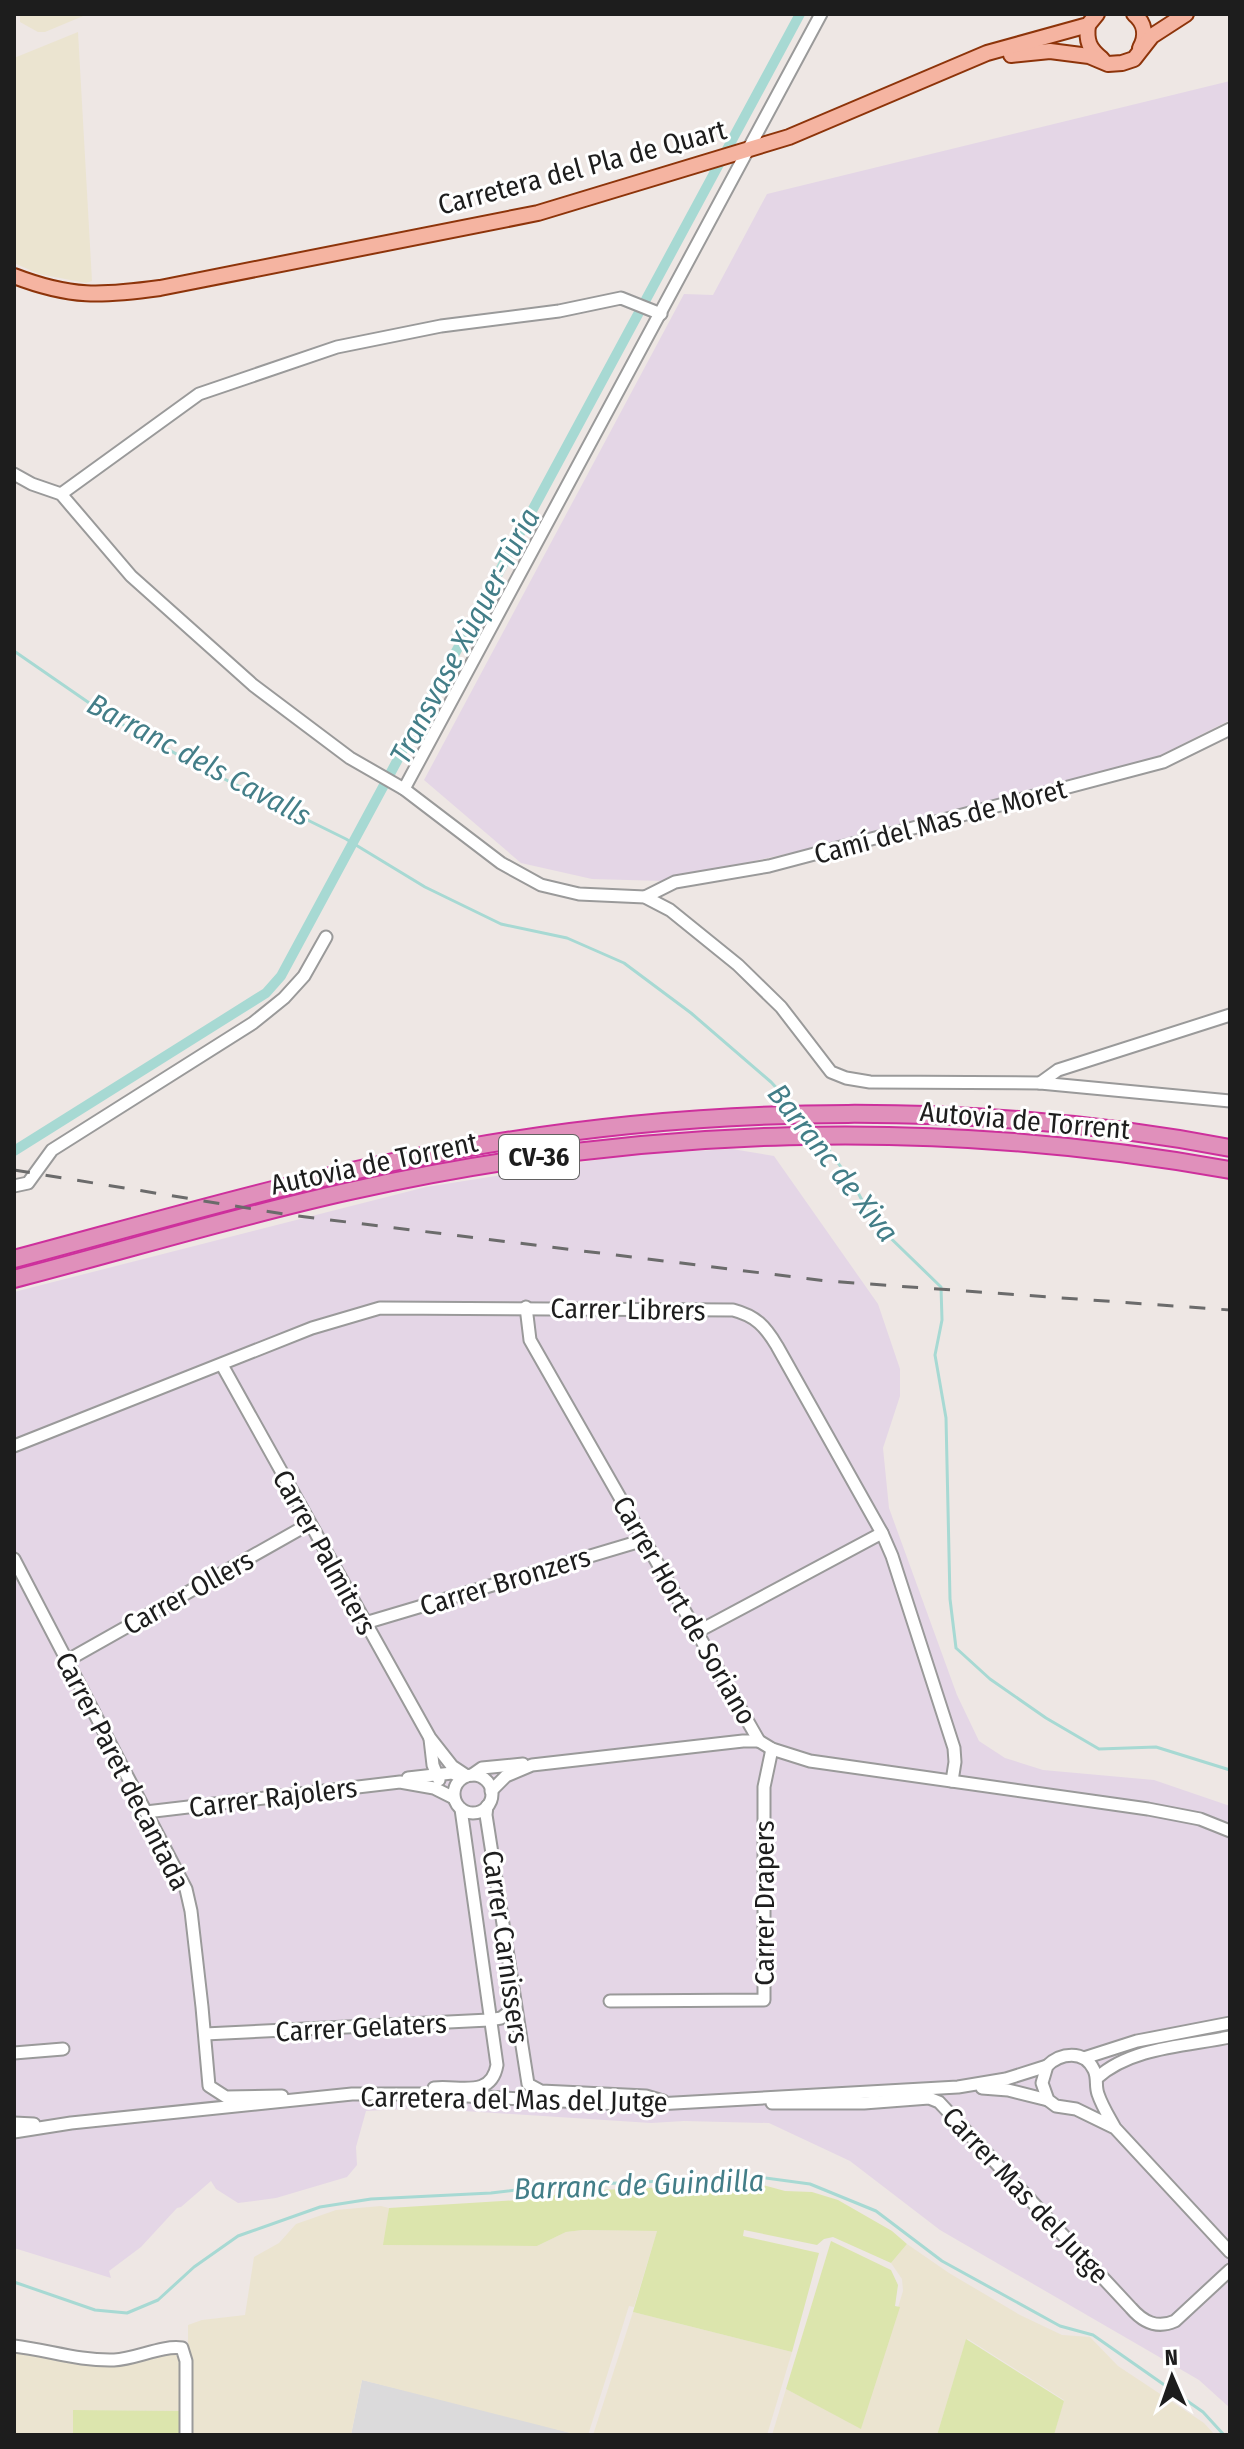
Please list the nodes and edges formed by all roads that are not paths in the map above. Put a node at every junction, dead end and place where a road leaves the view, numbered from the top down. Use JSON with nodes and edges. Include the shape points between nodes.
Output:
{"nodes":[{"id":1,"x":821,"y":14,"type":"edge"},
{"id":2,"x":1134,"y":14,"type":"edge"},
{"id":3,"x":1186,"y":14,"type":"edge"},
{"id":4,"x":1092,"y":20,"type":"edge"},
{"id":5,"x":1134,"y":59,"type":"junction"},
{"id":6,"x":1108,"y":64,"type":"junction"},
{"id":7,"x":919,"y":82,"type":"junction"},
{"id":8,"x":745,"y":150,"type":"junction"},
{"id":9,"x":14,"y":276,"type":"edge"},
{"id":10,"x":661,"y":314,"type":"junction"},
{"id":11,"x":14,"y":474,"type":"edge"},
{"id":12,"x":61,"y":494,"type":"junction"},
{"id":13,"x":1230,"y":729,"type":"edge"},
{"id":14,"x":399,"y":786,"type":"junction"},
{"id":15,"x":645,"y":897,"type":"junction"},
{"id":16,"x":326,"y":937,"type":"dead end"},
{"id":17,"x":1230,"y":1015,"type":"edge"},
{"id":18,"x":1040,"y":1083,"type":"junction"},
{"id":19,"x":1230,"y":1101,"type":"edge"},
{"id":20,"x":1109,"y":1130,"type":"junction"},
{"id":21,"x":1230,"y":1141,"type":"edge"},
{"id":22,"x":1230,"y":1148,"type":"edge"},
{"id":23,"x":1224,"y":1169,"type":"edge"},
{"id":24,"x":14,"y":1186,"type":"edge"},
{"id":25,"x":14,"y":1259,"type":"edge"},
{"id":26,"x":14,"y":1279,"type":"edge"},
{"id":27,"x":526,"y":1307,"type":"junction"},
{"id":28,"x":222,"y":1365,"type":"junction"},
{"id":29,"x":14,"y":1446,"type":"edge"},
{"id":30,"x":309,"y":1524,"type":"junction"},
{"id":31,"x":882,"y":1533,"type":"junction"},
{"id":32,"x":644,"y":1540,"type":"junction"},
{"id":33,"x":14,"y":1559,"type":"edge"},
{"id":34,"x":365,"y":1623,"type":"junction"},
{"id":35,"x":697,"y":1632,"type":"junction"},
{"id":36,"x":68,"y":1660,"type":"junction"},
{"id":37,"x":430,"y":1738,"type":"junction"},
{"id":38,"x":759,"y":1741,"type":"junction"},
{"id":39,"x":772,"y":1749,"type":"junction"},
{"id":40,"x":431,"y":1755,"type":"junction"},
{"id":41,"x":532,"y":1765,"type":"junction"},
{"id":42,"x":436,"y":1774,"type":"junction"},
{"id":43,"x":467,"y":1776,"type":"junction"},
{"id":44,"x":416,"y":1777,"type":"junction"},
{"id":45,"x":952,"y":1781,"type":"junction"},
{"id":46,"x":400,"y":1782,"type":"junction"},
{"id":47,"x":491,"y":1791,"type":"junction"},
{"id":48,"x":450,"y":1795,"type":"junction"},
{"id":49,"x":487,"y":1806,"type":"junction"},
{"id":50,"x":461,"y":1809,"type":"junction"},
{"id":51,"x":146,"y":1812,"type":"junction"},
{"id":52,"x":1230,"y":1831,"type":"edge"},
{"id":53,"x":610,"y":2001,"type":"dead end"},
{"id":54,"x":514,"y":2008,"type":"junction"},
{"id":55,"x":489,"y":2020,"type":"junction"},
{"id":56,"x":1230,"y":2023,"type":"edge"},
{"id":57,"x":205,"y":2034,"type":"junction"},
{"id":58,"x":1230,"y":2037,"type":"edge"},
{"id":59,"x":63,"y":2049,"type":"dead end"},
{"id":60,"x":14,"y":2053,"type":"edge"},
{"id":61,"x":1084,"y":2058,"type":"junction"},
{"id":62,"x":1047,"y":2066,"type":"junction"},
{"id":63,"x":1096,"y":2084,"type":"junction"},
{"id":64,"x":958,"y":2087,"type":"junction"},
{"id":65,"x":410,"y":2094,"type":"junction"},
{"id":66,"x":304,"y":2099,"type":"junction"},
{"id":67,"x":740,"y":2099,"type":"junction"},
{"id":68,"x":1048,"y":2100,"type":"junction"},
{"id":69,"x":672,"y":2103,"type":"junction"},
{"id":70,"x":1076,"y":2109,"type":"junction"},
{"id":71,"x":14,"y":2123,"type":"edge"},
{"id":72,"x":71,"y":2123,"type":"junction"},
{"id":73,"x":1115,"y":2128,"type":"junction"},
{"id":74,"x":14,"y":2132,"type":"edge"},
{"id":75,"x":1230,"y":2252,"type":"edge"},
{"id":76,"x":1230,"y":2270,"type":"edge"},
{"id":77,"x":14,"y":2346,"type":"edge"},
{"id":78,"x":186,"y":2435,"type":"edge"}],
"edges":[{"from":1,"to":8,"type":"street"},
{"from":2,"to":5,"type":"main road","via":[[1145,32]]},
{"from":3,"to":5,"type":"main road","via":[[1152,36]]},
{"from":4,"to":6,"type":"main road","via":[[1086,40]]},
{"from":4,"to":7,"type":"main road","name":"Carretera del Pla de Quart","via":[[987,53]]},
{"from":5,"to":6,"type":"main road"},
{"from":6,"to":7,"type":"main road","via":[[1070,52],[1029,52]]},
{"from":7,"to":8,"type":"main road","name":"Carretera del Pla de Quart"},
{"from":8,"to":9,"type":"main road","name":"Carretera del Pla de Quart","via":[[538,213],[160,288],[84,295]]},
{"from":8,"to":10,"type":"street"},
{"from":10,"to":12,"type":"street","via":[[621,298],[337,347],[199,394]]},
{"from":10,"to":14,"type":"street"},
{"from":11,"to":12,"type":"street"},
{"from":12,"to":14,"type":"street","via":[[131,576],[253,685],[350,758]]},
{"from":13,"to":15,"type":"street","name":"Camí del Mas de Moret","via":[[1163,762],[769,866],[675,882]]},
{"from":14,"to":15,"type":"street","via":[[501,863],[541,885],[579,894]]},
{"from":15,"to":18,"type":"street","via":[[670,910],[738,965],[781,1007],[831,1072],[870,1082]]},
{"from":16,"to":24,"type":"street","via":[[304,976],[274,1007],[52,1150],[28,1183]]},
{"from":17,"to":18,"type":"street","via":[[1058,1070]]},
{"from":18,"to":19,"type":"street"},
{"from":20,"to":21,"type":"highway"},
{"from":20,"to":22,"type":"highway","name":"Autovia de Torrent","number":"CV-36"},
{"from":20,"to":25,"type":"highway","name":"Autovia de Torrent","number":"CV-36","via":[[856,1115],[635,1125],[466,1148],[307,1182]]},
{"from":23,"to":26,"type":"highway","name":"Autovia de Torrent","number":"CV-36","via":[[1000,1140],[754,1136],[626,1145],[349,1191]]},
{"from":27,"to":28,"type":"street","name":"Carrer Librers","via":[[380,1308],[312,1328]]},
{"from":27,"to":31,"type":"street","name":"Carrer Librers","via":[[733,1310],[760,1320]]},
{"from":27,"to":32,"type":"street","name":"Carrer Hort de Soriano","via":[[530,1340]]},
{"from":28,"to":29,"type":"street","name":"Carrer Librers"},
{"from":28,"to":30,"type":"street","name":"Carrer Palmiters"},
{"from":30,"to":34,"type":"street","name":"Carrer Palmiters"},
{"from":30,"to":36,"type":"street","name":"Carrer Ollers"},
{"from":31,"to":35,"type":"street"},
{"from":31,"to":45,"type":"street","name":"Carrer Librers","via":[[954,1748]]},
{"from":32,"to":34,"type":"street","name":"Carrer Bronzers"},
{"from":32,"to":35,"type":"street","name":"Carrer Hort de Soriano"},
{"from":33,"to":36,"type":"street","name":"Carrer Paret decantada"},
{"from":34,"to":37,"type":"street","name":"Carrer Palmiters"},
{"from":35,"to":38,"type":"street","name":"Carrer Hort de Soriano"},
{"from":36,"to":51,"type":"street","name":"Carrer Paret decantada"},
{"from":37,"to":40,"type":"street","name":"Carrer Palmiters"},
{"from":37,"to":43,"type":"street","name":"Carrer Palmiters"},
{"from":38,"to":39,"type":"street","name":"Carrer Hort de Soriano"},
{"from":38,"to":41,"type":"street","name":"Carrer Rajolers"},
{"from":39,"to":45,"type":"street","name":"Carrer Hort de Soriano","via":[[810,1761]]},
{"from":39,"to":53,"type":"street","name":"Carrer Drapers","via":[[764,1787],[764,2000]]},
{"from":40,"to":42,"type":"street","name":"Carrer Palmiters"},
{"from":40,"to":44,"type":"street"},
{"from":41,"to":43,"type":"street","name":"Carrer Rajolers","via":[[482,1768]]},
{"from":41,"to":47,"type":"street","name":"Carrer Rajolers","via":[[506,1776]]},
{"from":42,"to":43,"type":"street","name":"Carrer Rajolers"},
{"from":42,"to":44,"type":"street","name":"Carrer Rajolers"},
{"from":42,"to":48,"type":"street","name":"Carrer Palmiters"},
{"from":43,"to":47,"type":"street","via":[[482,1778]]},
{"from":43,"to":48,"type":"street"},
{"from":44,"to":46,"type":"street","name":"Carrer Rajolers"},
{"from":45,"to":52,"type":"street","name":"Carrer Hort de Soriano","via":[[1148,1809]]},
{"from":46,"to":48,"type":"street","name":"Carrer Rajolers"},
{"from":46,"to":51,"type":"street","name":"Carrer Rajolers"},
{"from":47,"to":49,"type":"street","name":"Carrer Carnissers"},
{"from":48,"to":50,"type":"street","name":"Carrer Carnissers"},
{"from":49,"to":50,"type":"street","name":"Carrer Carnissers","via":[[475,1813]]},
{"from":49,"to":54,"type":"street","name":"Carrer Carnissers"},
{"from":50,"to":55,"type":"street","name":"Carrer Carnissers"},
{"from":51,"to":57,"type":"street","name":"Carrer Paret decantada","via":[[186,1889]]},
{"from":54,"to":55,"type":"street","name":"Carrer Gelaters"},
{"from":54,"to":69,"type":"street","name":"Carrer Carnissers","via":[[525,2079],[533,2088],[646,2096]]},
{"from":55,"to":57,"type":"street","name":"Carrer Gelaters"},
{"from":55,"to":65,"type":"street","name":"Carrer Carnissers","via":[[497,2065],[490,2083]]},
{"from":56,"to":61,"type":"street","via":[[1137,2041]]},
{"from":57,"to":66,"type":"street","name":"Carrer Paret decantada","via":[[207,2077],[216,2092],[226,2097],[274,2094]]},
{"from":58,"to":63,"type":"street","via":[[1132,2056],[1112,2065]]},
{"from":59,"to":60,"type":"street"},
{"from":61,"to":62,"type":"street","via":[[1064,2055]]},
{"from":61,"to":63,"type":"street","via":[[1095,2070]]},
{"from":62,"to":64,"type":"street","name":"Carretera del Mas del Jutge"},
{"from":62,"to":68,"type":"street","via":[[1042,2083]]},
{"from":63,"to":70,"type":"street","via":[[1085,2105]]},
{"from":63,"to":73,"type":"street"},
{"from":64,"to":67,"type":"street","name":"Carretera del Mas del Jutge"},
{"from":64,"to":68,"type":"street","name":"Carretera del Mas del Jutge","via":[[1008,2090]]},
{"from":65,"to":66,"type":"street","name":"Carretera del Mas del Jutge"},
{"from":65,"to":69,"type":"street","name":"Carretera del Mas del Jutge"},
{"from":66,"to":72,"type":"street","name":"Carretera del Mas del Jutge"},
{"from":67,"to":69,"type":"street","name":"Carretera del Mas del Jutge"},
{"from":67,"to":76,"type":"street","name":"Carrer Mas del Jutge","via":[[785,2104],[929,2098],[939,2102],[1148,2323],[1175,2321]]},
{"from":68,"to":70,"type":"street"},
{"from":70,"to":73,"type":"street"},
{"from":71,"to":72,"type":"street","name":"Carretera del Mas del Jutge"},
{"from":72,"to":74,"type":"street","name":"Carretera del Mas del Jutge"},
{"from":73,"to":75,"type":"street"},
{"from":77,"to":78,"type":"street","via":[[99,2360],[182,2348]]}]}
